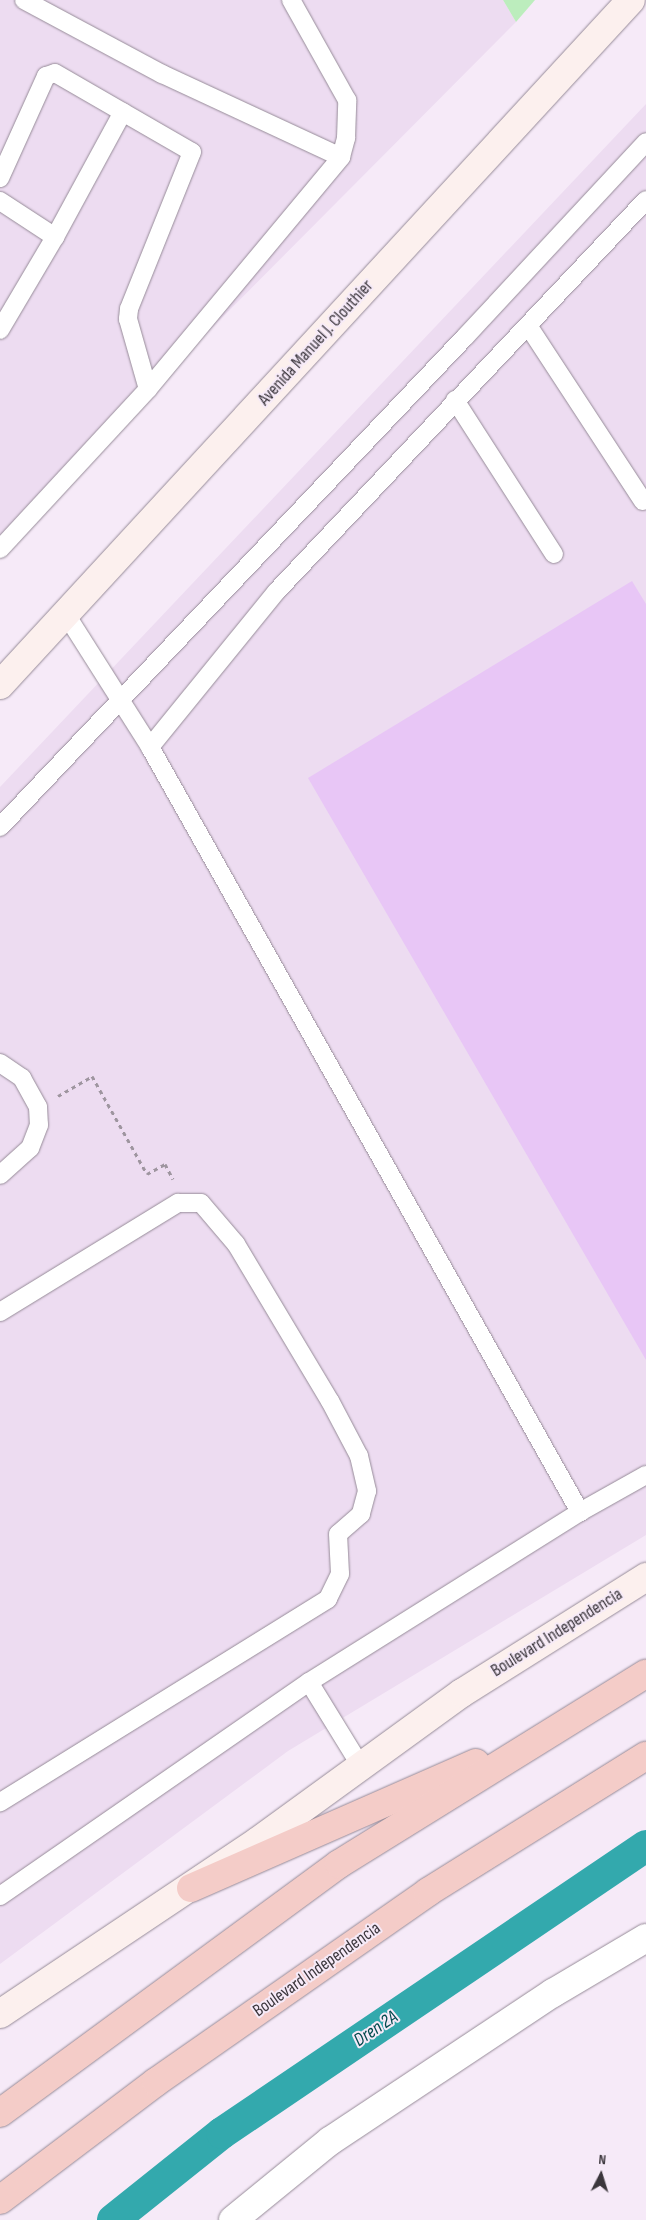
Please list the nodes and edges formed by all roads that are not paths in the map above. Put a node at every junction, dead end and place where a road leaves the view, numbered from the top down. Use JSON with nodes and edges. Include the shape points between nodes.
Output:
{"nodes":[{"id":1,"x":24,"y":0,"type":"edge"},
{"id":2,"x":291,"y":0,"type":"edge"},
{"id":3,"x":631,"y":0,"type":"edge"},
{"id":4,"x":122,"y":112,"type":"junction"},
{"id":5,"x":646,"y":142,"type":"edge"},
{"id":6,"x":342,"y":157,"type":"junction"},
{"id":7,"x":0,"y":178,"type":"edge"},
{"id":8,"x":646,"y":200,"type":"edge"},
{"id":9,"x":0,"y":201,"type":"edge"},
{"id":10,"x":56,"y":237,"type":"junction"},
{"id":11,"x":529,"y":327,"type":"junction"},
{"id":12,"x":0,"y":330,"type":"edge"},
{"id":13,"x":148,"y":389,"type":"junction"},
{"id":14,"x":454,"y":400,"type":"junction"},
{"id":15,"x":643,"y":501,"type":"dead end"},
{"id":16,"x":0,"y":549,"type":"edge"},
{"id":17,"x":554,"y":554,"type":"dead end"},
{"id":18,"x":67,"y":616,"type":"junction"},
{"id":19,"x":0,"y":685,"type":"edge"},
{"id":20,"x":121,"y":697,"type":"junction"},
{"id":21,"x":150,"y":748,"type":"junction"},
{"id":22,"x":0,"y":827,"type":"edge"},
{"id":23,"x":0,"y":1063,"type":"edge"},
{"id":24,"x":0,"y":1175,"type":"edge"},
{"id":25,"x":0,"y":1312,"type":"edge"},
{"id":26,"x":646,"y":1475,"type":"edge"},
{"id":27,"x":580,"y":1512,"type":"junction"},
{"id":28,"x":646,"y":1577,"type":"edge"},
{"id":29,"x":646,"y":1674,"type":"edge"},
{"id":30,"x":309,"y":1682,"type":"junction"},
{"id":31,"x":555,"y":1728,"type":"junction"},
{"id":32,"x":646,"y":1756,"type":"edge"},
{"id":33,"x":360,"y":1765,"type":"junction"},
{"id":34,"x":0,"y":1802,"type":"edge"},
{"id":35,"x":191,"y":1888,"type":"junction"},
{"id":36,"x":0,"y":1896,"type":"edge"},
{"id":37,"x":646,"y":1938,"type":"edge"},
{"id":38,"x":0,"y":2014,"type":"edge"},
{"id":39,"x":0,"y":2113,"type":"edge"},
{"id":40,"x":0,"y":2200,"type":"edge"},
{"id":41,"x":233,"y":2220,"type":"edge"}],
"edges":[{"from":1,"to":6,"type":"lane","via":[[162,74]]},
{"from":2,"to":6,"type":"lane","via":[[347,100]]},
{"from":3,"to":18,"type":"main road","name":"Avenida Manuel J. Clouthier"},
{"from":4,"to":7,"type":"lane","via":[[54,73],[46,76]]},
{"from":4,"to":10,"type":"lane"},
{"from":4,"to":13,"type":"lane","via":[[192,152],[129,309],[128,319]]},
{"from":5,"to":20,"type":"lane","via":[[465,337]]},
{"from":6,"to":13,"type":"lane"},
{"from":8,"to":11,"type":"lane"},
{"from":9,"to":10,"type":"lane"},
{"from":10,"to":12,"type":"lane"},
{"from":11,"to":14,"type":"lane"},
{"from":11,"to":15,"type":"lane"},
{"from":13,"to":16,"type":"lane"},
{"from":14,"to":17,"type":"lane"},
{"from":14,"to":21,"type":"lane","via":[[276,592]]},
{"from":18,"to":19,"type":"main road","name":"Avenida Manuel J. Clouthier"},
{"from":18,"to":20,"type":"lane"},
{"from":20,"to":21,"type":"lane"},
{"from":20,"to":22,"type":"lane"},
{"from":21,"to":27,"type":"lane"},
{"from":23,"to":24,"type":"lane","via":[[22,1078],[38,1107],[39,1125],[30,1148]]},
{"from":25,"to":34,"type":"lane","via":[[185,1201],[201,1203],[236,1244],[298,1346],[359,1456],[367,1491],[365,1507],[354,1523],[338,1534],[340,1574],[328,1599]]},
{"from":26,"to":27,"type":"lane"},
{"from":27,"to":30,"type":"lane"},
{"from":28,"to":33,"type":"main road","name":"Boulevard Independencia","via":[[462,1693]]},
{"from":29,"to":31,"type":"highway"},
{"from":30,"to":33,"type":"lane"},
{"from":30,"to":36,"type":"lane"},
{"from":31,"to":35,"type":"highway"},
{"from":31,"to":39,"type":"highway","via":[[339,1864]]},
{"from":32,"to":40,"type":"highway","name":"Boulevard Independencia","via":[[420,1898],[156,2082]]},
{"from":33,"to":35,"type":"main road","name":"Boulevard Independencia"},
{"from":35,"to":38,"type":"main road","name":"Boulevard Independencia"},
{"from":37,"to":41,"type":"street","via":[[553,1993],[330,2141]]}]}
